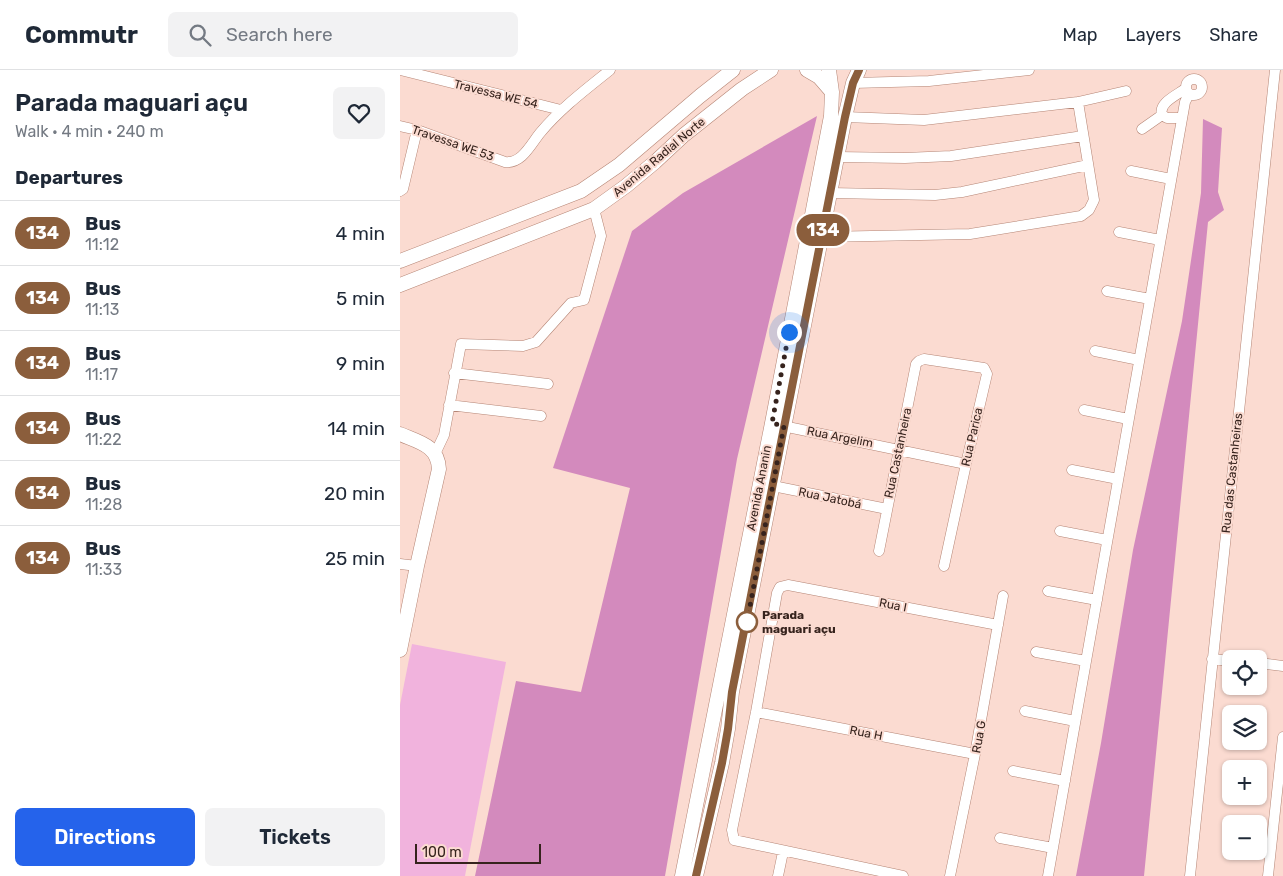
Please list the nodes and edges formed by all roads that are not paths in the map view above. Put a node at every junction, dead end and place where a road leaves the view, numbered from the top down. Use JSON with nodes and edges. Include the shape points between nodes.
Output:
{"nodes":[{"id":1,"x":402,"y":70,"type":"edge"},
{"id":2,"x":610,"y":70,"type":"edge"},
{"id":3,"x":733,"y":70,"type":"edge"},
{"id":4,"x":771,"y":70,"type":"edge"},
{"id":5,"x":807,"y":70,"type":"edge"},
{"id":6,"x":829,"y":70,"type":"edge"},
{"id":7,"x":1029,"y":70,"type":"edge"},
{"id":8,"x":1275,"y":70,"type":"edge"},
{"id":9,"x":856,"y":76,"type":"edge"},
{"id":10,"x":1126,"y":91,"type":"dead end"},
{"id":11,"x":832,"y":92,"type":"junction"},
{"id":12,"x":1078,"y":102,"type":"junction"},
{"id":13,"x":561,"y":110,"type":"junction"},
{"id":14,"x":1162,"y":115,"type":"junction"},
{"id":15,"x":845,"y":117,"type":"junction"},
{"id":16,"x":1182,"y":118,"type":"junction"},
{"id":17,"x":400,"y":126,"type":"edge"},
{"id":18,"x":1142,"y":128,"type":"dead end"},
{"id":19,"x":417,"y":130,"type":"junction"},
{"id":20,"x":1083,"y":136,"type":"junction"},
{"id":21,"x":837,"y":157,"type":"junction"},
{"id":22,"x":1088,"y":166,"type":"junction"},
{"id":23,"x":1131,"y":171,"type":"dead end"},
{"id":24,"x":1171,"y":179,"type":"junction"},
{"id":25,"x":400,"y":190,"type":"edge"},
{"id":26,"x":830,"y":193,"type":"junction"},
{"id":27,"x":594,"y":209,"type":"junction"},
{"id":28,"x":1119,"y":232,"type":"dead end"},
{"id":29,"x":822,"y":237,"type":"junction"},
{"id":30,"x":1160,"y":240,"type":"junction"},
{"id":31,"x":400,"y":261,"type":"edge"},
{"id":32,"x":400,"y":285,"type":"edge"},
{"id":33,"x":1108,"y":290,"type":"dead end"},
{"id":34,"x":1150,"y":299,"type":"junction"},
{"id":35,"x":1095,"y":352,"type":"dead end"},
{"id":36,"x":924,"y":359,"type":"joint"},
{"id":37,"x":1139,"y":360,"type":"junction"},
{"id":38,"x":454,"y":373,"type":"junction"},
{"id":39,"x":548,"y":384,"type":"dead end"},
{"id":40,"x":449,"y":405,"type":"junction"},
{"id":41,"x":1084,"y":410,"type":"dead end"},
{"id":42,"x":541,"y":416,"type":"dead end"},
{"id":43,"x":1128,"y":419,"type":"junction"},
{"id":44,"x":778,"y":425,"type":"junction"},
{"id":45,"x":400,"y":434,"type":"edge"},
{"id":46,"x":899,"y":449,"type":"junction"},
{"id":47,"x":435,"y":454,"type":"junction"},
{"id":48,"x":966,"y":464,"type":"junction"},
{"id":49,"x":1072,"y":470,"type":"dead end"},
{"id":50,"x":1118,"y":479,"type":"junction"},
{"id":51,"x":773,"y":486,"type":"junction"},
{"id":52,"x":886,"y":510,"type":"junction"},
{"id":53,"x":1060,"y":531,"type":"dead end"},
{"id":54,"x":1107,"y":540,"type":"junction"},
{"id":55,"x":879,"y":551,"type":"dead end"},
{"id":56,"x":400,"y":564,"type":"edge"},
{"id":57,"x":417,"y":566,"type":"junction"},
{"id":58,"x":944,"y":566,"type":"dead end"},
{"id":59,"x":1048,"y":591,"type":"dead end"},
{"id":60,"x":1003,"y":596,"type":"dead end"},
{"id":61,"x":1097,"y":600,"type":"junction"},
{"id":62,"x":998,"y":625,"type":"junction"},
{"id":63,"x":401,"y":643,"type":"edge"},
{"id":64,"x":1036,"y":652,"type":"dead end"},
{"id":65,"x":1212,"y":659,"type":"junction"},
{"id":66,"x":1222,"y":660,"type":"edge"},
{"id":67,"x":1086,"y":661,"type":"junction"},
{"id":68,"x":1267,"y":665,"type":"edge"},
{"id":69,"x":1283,"y":666,"type":"edge"},
{"id":70,"x":1025,"y":711,"type":"dead end"},
{"id":71,"x":756,"y":712,"type":"junction"},
{"id":72,"x":1075,"y":720,"type":"junction"},
{"id":73,"x":1283,"y":737,"type":"edge"},
{"id":74,"x":976,"y":754,"type":"junction"},
{"id":75,"x":704,"y":767,"type":"junction"},
{"id":76,"x":720,"y":771,"type":"junction"},
{"id":77,"x":1013,"y":771,"type":"dead end"},
{"id":78,"x":1064,"y":781,"type":"junction"},
{"id":79,"x":1000,"y":838,"type":"dead end"},
{"id":80,"x":1053,"y":848,"type":"junction"},
{"id":81,"x":783,"y":852,"type":"junction"},
{"id":82,"x":890,"y":875,"type":"edge"},
{"id":83,"x":682,"y":876,"type":"edge"},
{"id":84,"x":696,"y":876,"type":"edge"},
{"id":85,"x":778,"y":876,"type":"edge"},
{"id":86,"x":903,"y":876,"type":"edge"},
{"id":87,"x":950,"y":876,"type":"edge"},
{"id":88,"x":1048,"y":876,"type":"edge"},
{"id":89,"x":1190,"y":876,"type":"edge"},
{"id":90,"x":1268,"y":876,"type":"edge"}],
"edges":[{"from":1,"to":13,"type":"street","name":"Travessa WE 54"},
{"from":2,"to":13,"type":"street"},
{"from":3,"to":31,"type":"main road","name":"Avenida Radial Norte","via":[[619,165],[581,190]]},
{"from":4,"to":27,"type":"main road","name":"Avenida Radial Norte","via":[[742,89]]},
{"from":5,"to":11,"type":"main road"},
{"from":6,"to":11,"type":"main road","name":"Avenida Ananin"},
{"from":7,"to":9,"type":"street","via":[[929,81]]},
{"from":8,"to":65,"type":"street","name":"Rua das Castanheiras"},
{"from":9,"to":15,"type":"main road","name":"Avenida Ananin"},
{"from":10,"to":12,"type":"street"},
{"from":11,"to":44,"type":"main road","name":"Avenida Ananin","via":[[831,116]]},
{"from":12,"to":15,"type":"street","via":[[924,120]]},
{"from":12,"to":20,"type":"street"},
{"from":13,"to":19,"type":"street","name":"Travessa WE 53","via":[[514,162],[505,162]]},
{"from":14,"to":16,"type":"street"},
{"from":14,"to":16,"type":"street","via":[[1162,105],[1187,91]]},
{"from":14,"to":18,"type":"street"},
{"from":15,"to":21,"type":"main road","name":"Avenida Ananin"},
{"from":16,"to":24,"type":"street"},
{"from":17,"to":19,"type":"street","name":"Travessa WE 53"},
{"from":19,"to":25,"type":"street","via":[[403,189]]},
{"from":20,"to":21,"type":"street","via":[[952,156]]},
{"from":20,"to":22,"type":"street"},
{"from":21,"to":26,"type":"main road","name":"Avenida Ananin"},
{"from":22,"to":26,"type":"street","via":[[953,193],[904,196]]},
{"from":22,"to":29,"type":"street","via":[[1094,200],[1081,216],[970,234]]},
{"from":23,"to":24,"type":"street"},
{"from":24,"to":30,"type":"street"},
{"from":26,"to":29,"type":"main road","name":"Avenida Ananin"},
{"from":27,"to":32,"type":"main road","name":"Avenida Radial Norte"},
{"from":27,"to":38,"type":"street","via":[[601,236],[584,300],[571,303],[532,344],[461,344]]},
{"from":28,"to":30,"type":"street"},
{"from":29,"to":44,"type":"main road","name":"Avenida Ananin"},
{"from":30,"to":34,"type":"street"},
{"from":33,"to":34,"type":"street"},
{"from":34,"to":37,"type":"street"},
{"from":35,"to":37,"type":"street"},
{"from":36,"to":46,"type":"street","name":"Rua Castanheira","via":[[916,364]]},
{"from":36,"to":48,"type":"street","name":"Rua Parica","via":[[984,368],[988,374]]},
{"from":37,"to":43,"type":"street"},
{"from":38,"to":39,"type":"street"},
{"from":38,"to":40,"type":"street"},
{"from":40,"to":42,"type":"street"},
{"from":40,"to":47,"type":"street","via":[[444,435]]},
{"from":41,"to":43,"type":"street"},
{"from":43,"to":50,"type":"street"},
{"from":44,"to":46,"type":"street","name":"Rua Argelim"},
{"from":44,"to":51,"type":"main road","name":"Avenida Ananin"},
{"from":44,"to":75,"type":"main road","name":"Avenida Ananin"},
{"from":45,"to":47,"type":"main road","via":[[424,444]]},
{"from":46,"to":48,"type":"street","name":"Rua Argelim"},
{"from":46,"to":52,"type":"street","name":"Rua Castanheira"},
{"from":47,"to":57,"type":"main road","via":[[439,469]]},
{"from":48,"to":58,"type":"street","name":"Rua Parica"},
{"from":49,"to":50,"type":"street"},
{"from":50,"to":54,"type":"street"},
{"from":51,"to":52,"type":"street","name":"Rua Jatobá"},
{"from":51,"to":76,"type":"main road","name":"Avenida Ananin","via":[[732,692]]},
{"from":52,"to":55,"type":"street","name":"Rua Castanheira"},
{"from":53,"to":54,"type":"street"},
{"from":54,"to":61,"type":"street"},
{"from":56,"to":57,"type":"street"},
{"from":57,"to":63,"type":"main road"},
{"from":59,"to":61,"type":"street"},
{"from":60,"to":62,"type":"street","name":"Rua G"},
{"from":61,"to":67,"type":"street"},
{"from":62,"to":71,"type":"street","name":"Rua I","via":[[788,585],[780,587]]},
{"from":62,"to":74,"type":"street","name":"Rua G"},
{"from":64,"to":67,"type":"street"},
{"from":65,"to":66,"type":"street"},
{"from":65,"to":89,"type":"street","name":"Rua das Castanheiras"},
{"from":67,"to":72,"type":"street"},
{"from":68,"to":69,"type":"street"},
{"from":70,"to":72,"type":"street"},
{"from":71,"to":74,"type":"street","name":"Rua H"},
{"from":71,"to":81,"type":"street","via":[[732,836],[734,840]]},
{"from":72,"to":78,"type":"street"},
{"from":73,"to":90,"type":"street"},
{"from":74,"to":87,"type":"street","name":"Rua G"},
{"from":75,"to":76,"type":"main road"},
{"from":75,"to":83,"type":"main road","name":"Avenida Ananin"},
{"from":76,"to":84,"type":"main road","name":"Avenida Ananin"},
{"from":77,"to":78,"type":"street"},
{"from":78,"to":80,"type":"street"},
{"from":79,"to":80,"type":"street"},
{"from":80,"to":88,"type":"street"},
{"from":81,"to":82,"type":"street"},
{"from":81,"to":85,"type":"street"},
{"from":82,"to":86,"type":"street"}]}
